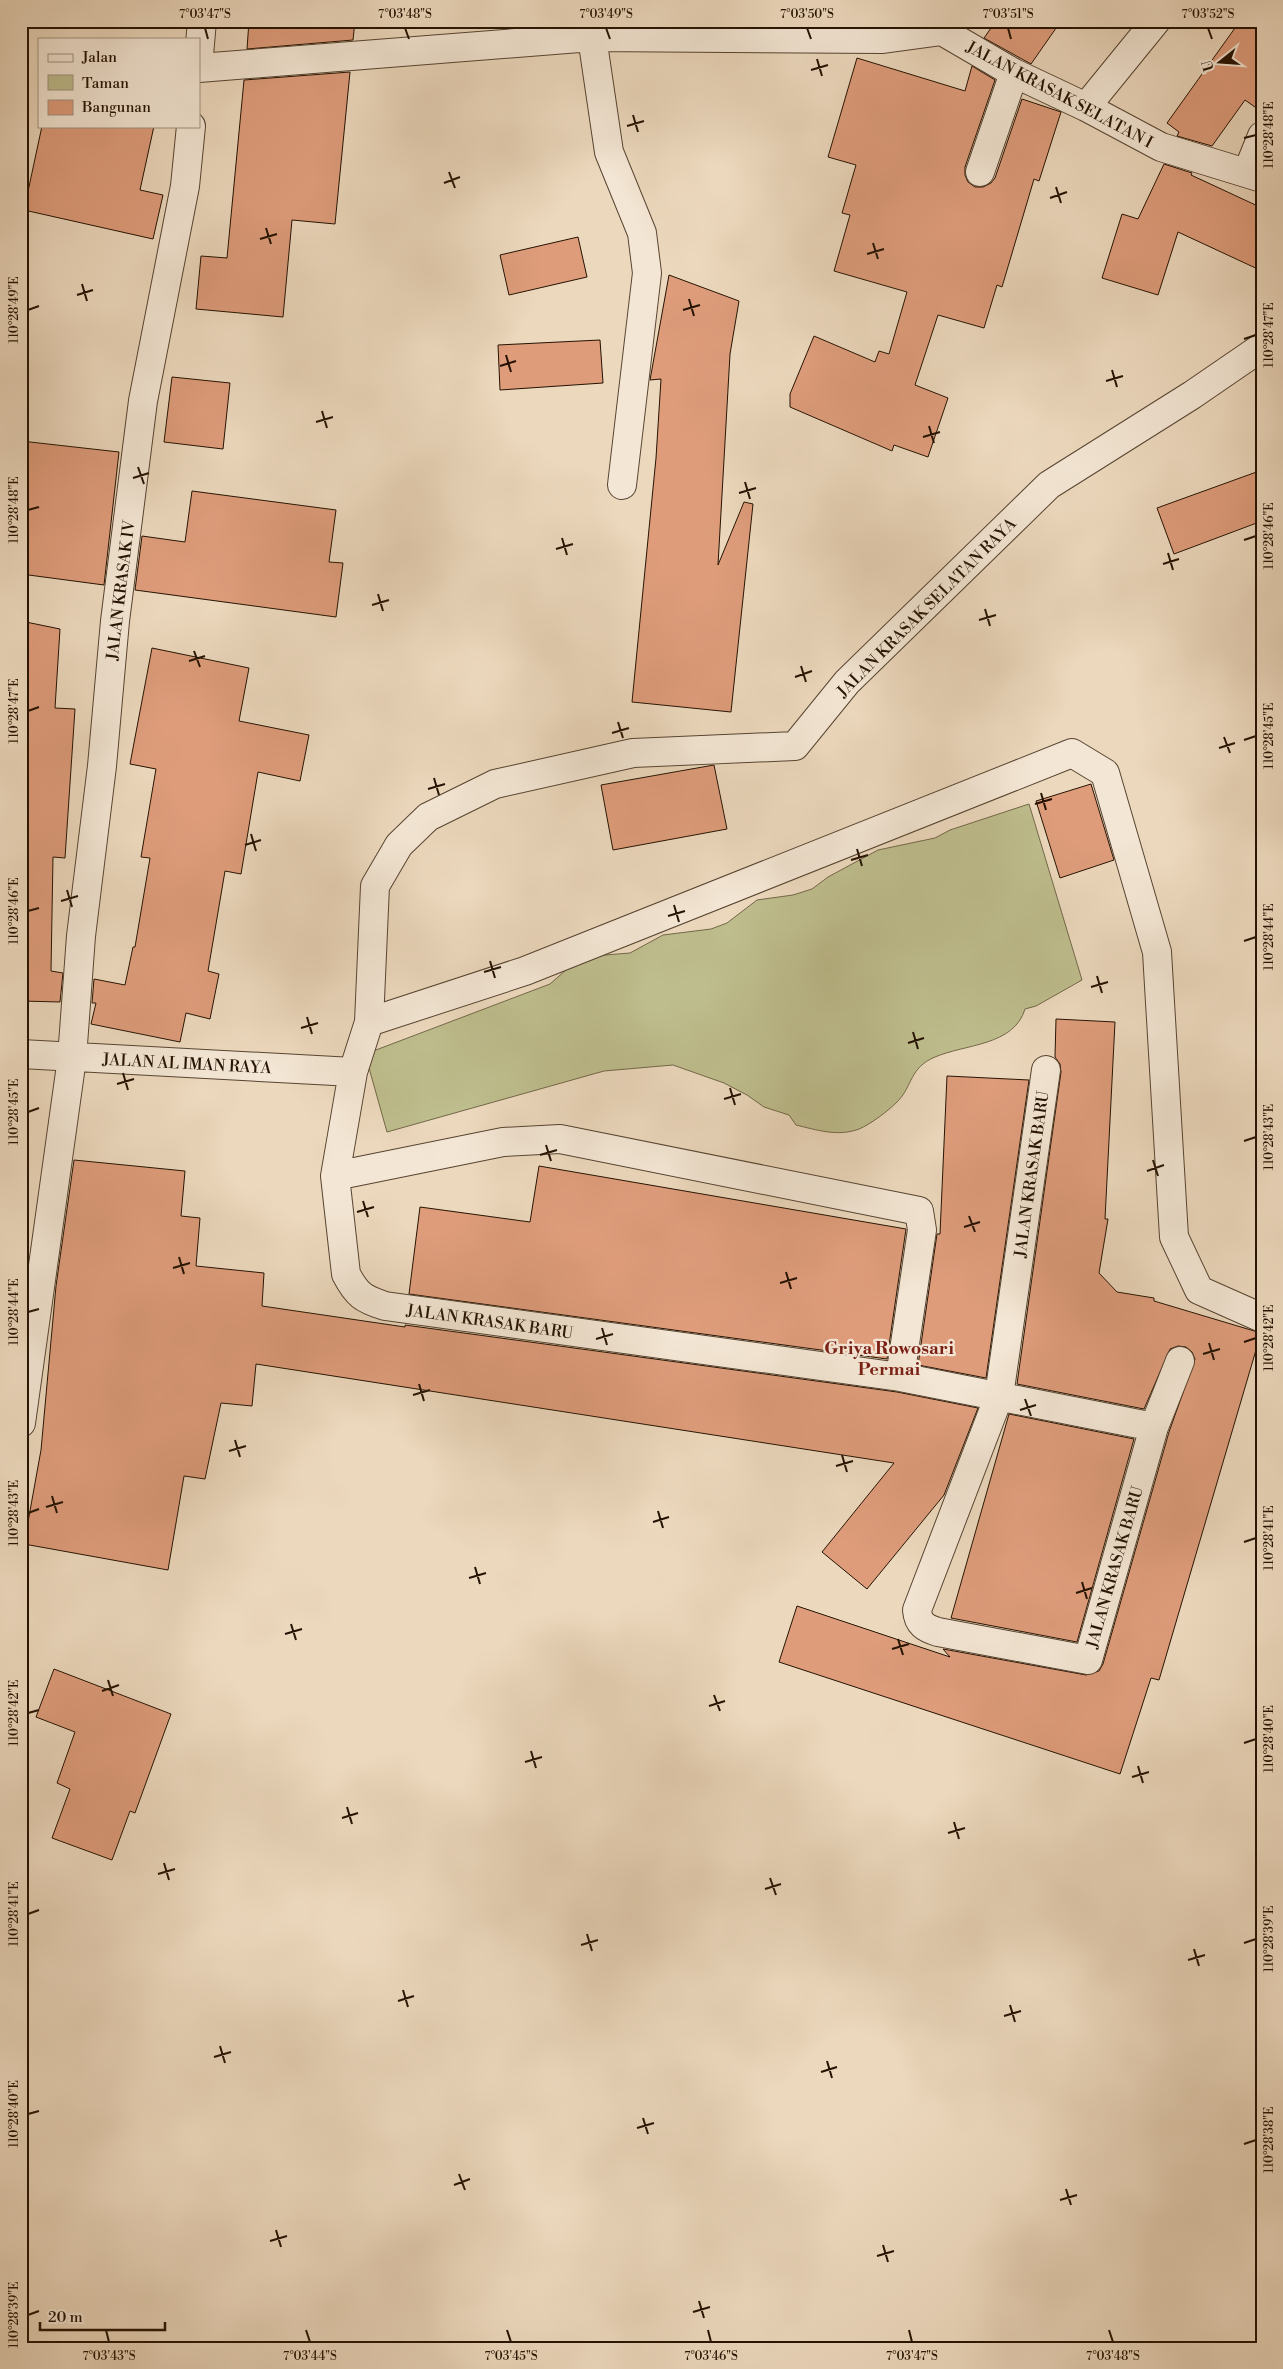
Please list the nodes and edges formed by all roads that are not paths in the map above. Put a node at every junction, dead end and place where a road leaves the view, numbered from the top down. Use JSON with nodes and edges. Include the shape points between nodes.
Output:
{"nodes":[{"id":1,"x":202,"y":21,"type":"edge"},
{"id":2,"x":1156,"y":21,"type":"edge"},
{"id":3,"x":946,"y":26,"type":"edge"},
{"id":4,"x":592,"y":37,"type":"junction"},
{"id":5,"x":200,"y":44,"type":"edge"},
{"id":6,"x":200,"y":68,"type":"edge"},
{"id":7,"x":1014,"y":73,"type":"junction"},
{"id":8,"x":1086,"y":107,"type":"junction"},
{"id":9,"x":191,"y":128,"type":"edge"},
{"id":10,"x":1262,"y":136,"type":"edge"},
{"id":11,"x":980,"y":172,"type":"dead end"},
{"id":12,"x":1254,"y":176,"type":"edge"},
{"id":13,"x":1262,"y":347,"type":"edge"},
{"id":14,"x":622,"y":485,"type":"dead end"},
{"id":15,"x":369,"y":1022,"type":"junction"},
{"id":16,"x":21,"y":1054,"type":"edge"},
{"id":17,"x":72,"y":1058,"type":"junction"},
{"id":18,"x":1046,"y":1070,"type":"dead end"},
{"id":19,"x":353,"y":1072,"type":"junction"},
{"id":20,"x":335,"y":1176,"type":"junction"},
{"id":21,"x":1262,"y":1318,"type":"edge"},
{"id":22,"x":1180,"y":1361,"type":"dead end"},
{"id":23,"x":900,"y":1377,"type":"junction"},
{"id":24,"x":999,"y":1396,"type":"junction"},
{"id":25,"x":21,"y":1423,"type":"edge"},
{"id":26,"x":1154,"y":1427,"type":"junction"}],
"edges":[{"from":1,"to":5,"type":"street"},
{"from":2,"to":8,"type":"street"},
{"from":3,"to":4,"type":"street","name":"JALAN KRASAK SELATAN I","via":[[883,39]]},
{"from":3,"to":7,"type":"street","name":"JALAN KRASAK SELATAN I"},
{"from":4,"to":6,"type":"street","name":"JALAN KRASAK SELATAN I"},
{"from":4,"to":14,"type":"street","via":[[609,152],[642,233],[647,273]]},
{"from":7,"to":8,"type":"street","name":"JALAN KRASAK SELATAN I"},
{"from":7,"to":11,"type":"street"},
{"from":8,"to":12,"type":"street","name":"JALAN KRASAK SELATAN I","via":[[1161,147]]},
{"from":9,"to":17,"type":"street","name":"JALAN KRASAK IV","via":[[185,186],[143,401],[117,602],[102,766],[81,936]]},
{"from":10,"to":12,"type":"street"},
{"from":13,"to":15,"type":"street","name":"JALAN KRASAK SELATAN RAYA","via":[[1049,485],[847,682],[795,746],[633,753],[496,784],[428,816],[399,845],[375,886]]},
{"from":15,"to":19,"type":"street","name":"JALAN KRASAK SELATAN RAYA"},
{"from":15,"to":21,"type":"street","via":[[525,971],[1072,752],[1105,773],[1157,952],[1174,1237],[1199,1290]]},
{"from":16,"to":17,"type":"street","name":"JALAN AL IMAN RAYA"},
{"from":17,"to":19,"type":"street","name":"JALAN AL IMAN RAYA"},
{"from":17,"to":25,"type":"street","name":"JALAN KRASAK IV"},
{"from":18,"to":24,"type":"street","name":"JALAN KRASAK BARU"},
{"from":19,"to":20,"type":"street","name":"JALAN KRASAK BARU"},
{"from":20,"to":23,"type":"street","name":"JALAN KRASAK BARU","via":[[346,1274],[364,1300],[385,1306]]},
{"from":20,"to":23,"type":"street","via":[[502,1142],[560,1139],[919,1211],[922,1230]]},
{"from":22,"to":26,"type":"street"},
{"from":23,"to":24,"type":"street","name":"JALAN KRASAK BARU"},
{"from":24,"to":26,"type":"street","name":"JALAN KRASAK BARU"},
{"from":24,"to":26,"type":"street","name":"JALAN KRASAK BARU","via":[[917,1610],[920,1623],[938,1632],[1088,1660]]}]}
